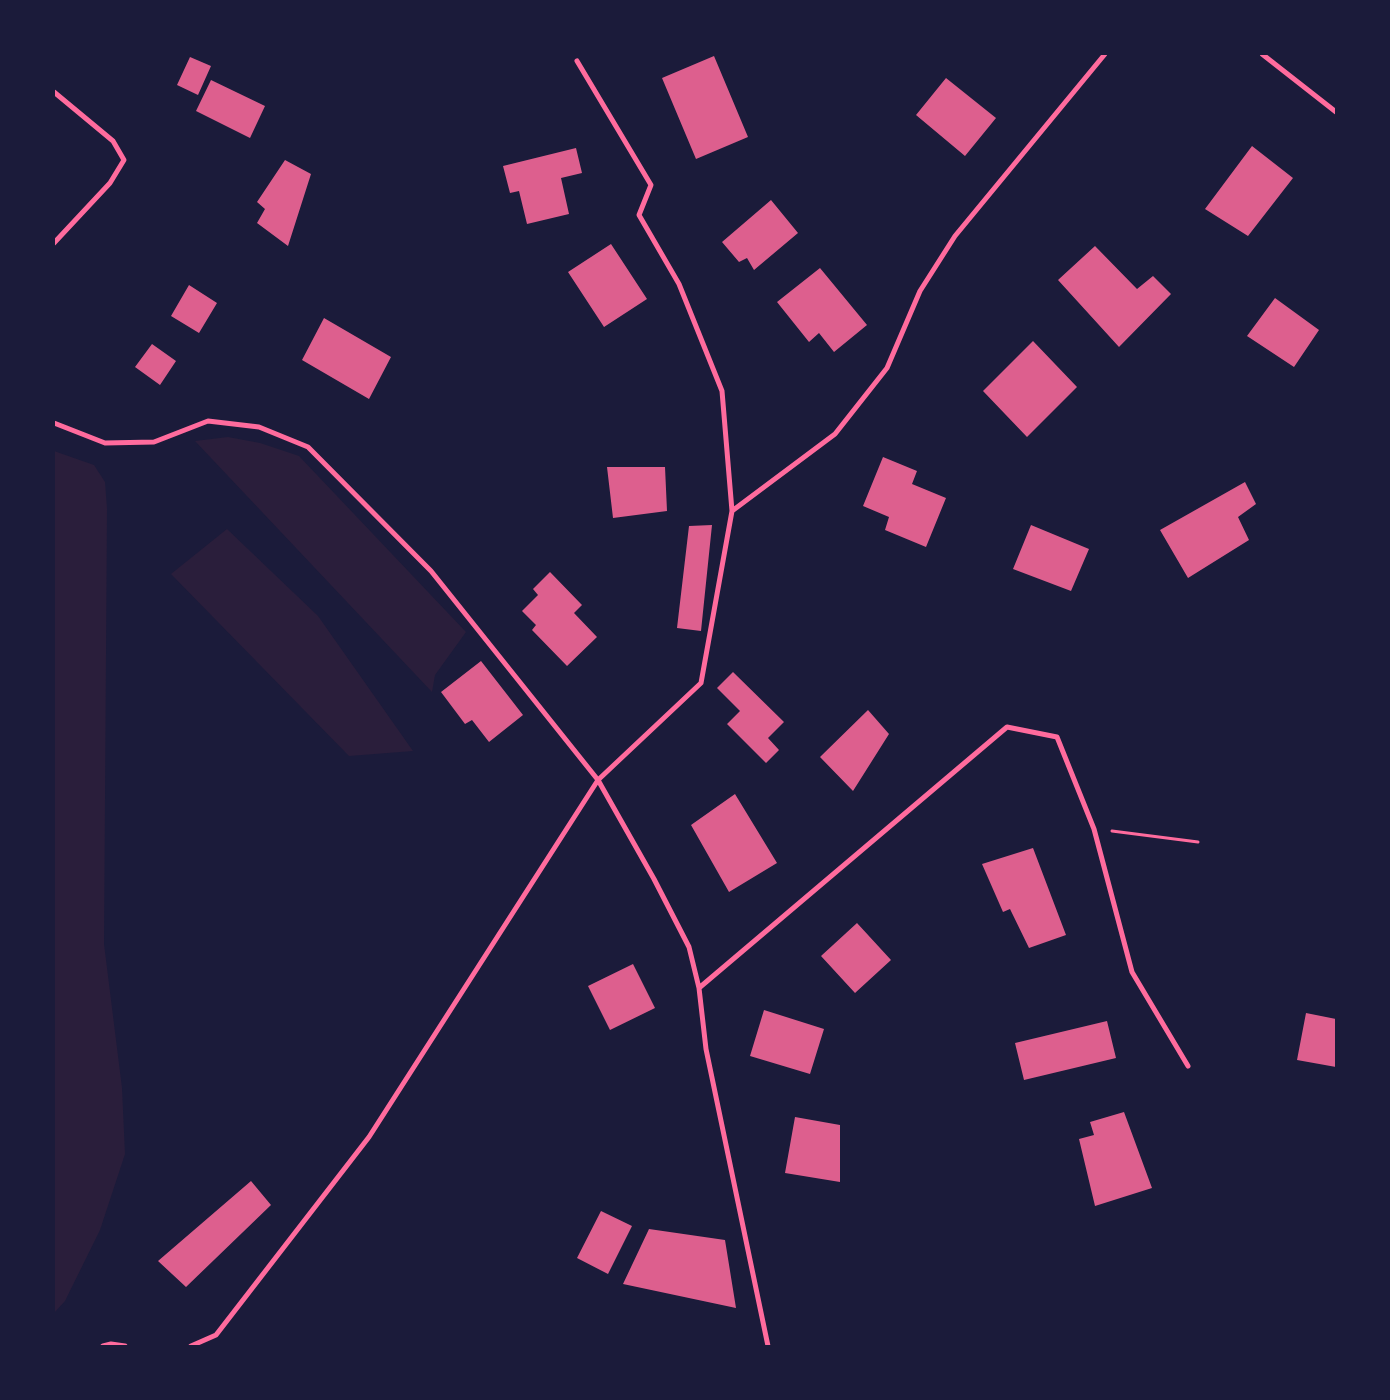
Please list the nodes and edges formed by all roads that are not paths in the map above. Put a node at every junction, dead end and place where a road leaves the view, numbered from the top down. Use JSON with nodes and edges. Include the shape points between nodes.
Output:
{"nodes":[{"id":1,"x":1105,"y":54,"type":"edge"},
{"id":2,"x":1262,"y":54,"type":"edge"},
{"id":3,"x":577,"y":61,"type":"dead end"},
{"id":4,"x":54,"y":92,"type":"edge"},
{"id":5,"x":1336,"y":112,"type":"edge"},
{"id":6,"x":54,"y":242,"type":"edge"},
{"id":7,"x":54,"y":423,"type":"edge"},
{"id":8,"x":732,"y":511,"type":"junction"},
{"id":9,"x":598,"y":780,"type":"junction"},
{"id":10,"x":699,"y":988,"type":"junction"},
{"id":11,"x":1188,"y":1066,"type":"dead end"},
{"id":12,"x":103,"y":1346,"type":"edge"},
{"id":13,"x":125,"y":1346,"type":"edge"},
{"id":14,"x":191,"y":1346,"type":"edge"},
{"id":15,"x":768,"y":1346,"type":"edge"}],
"edges":[{"from":1,"to":8,"type":"street","via":[[955,236],[920,291],[887,368],[835,434]]},
{"from":2,"to":5,"type":"street"},
{"from":3,"to":8,"type":"street","via":[[651,185],[639,215],[679,284],[722,391]]},
{"from":4,"to":6,"type":"street","via":[[113,141],[124,160],[110,183]]},
{"from":7,"to":9,"type":"street","via":[[105,443],[154,442],[208,421],[259,427],[308,447],[431,571]]},
{"from":8,"to":9,"type":"street","via":[[701,683]]},
{"from":9,"to":10,"type":"street","via":[[688,947]]},
{"from":9,"to":14,"type":"street","via":[[369,1138],[216,1335]]},
{"from":10,"to":11,"type":"street","via":[[1008,727],[1057,737],[1094,829],[1132,972]]},
{"from":10,"to":15,"type":"street","via":[[706,1049]]},
{"from":12,"to":13,"type":"street"}]}
